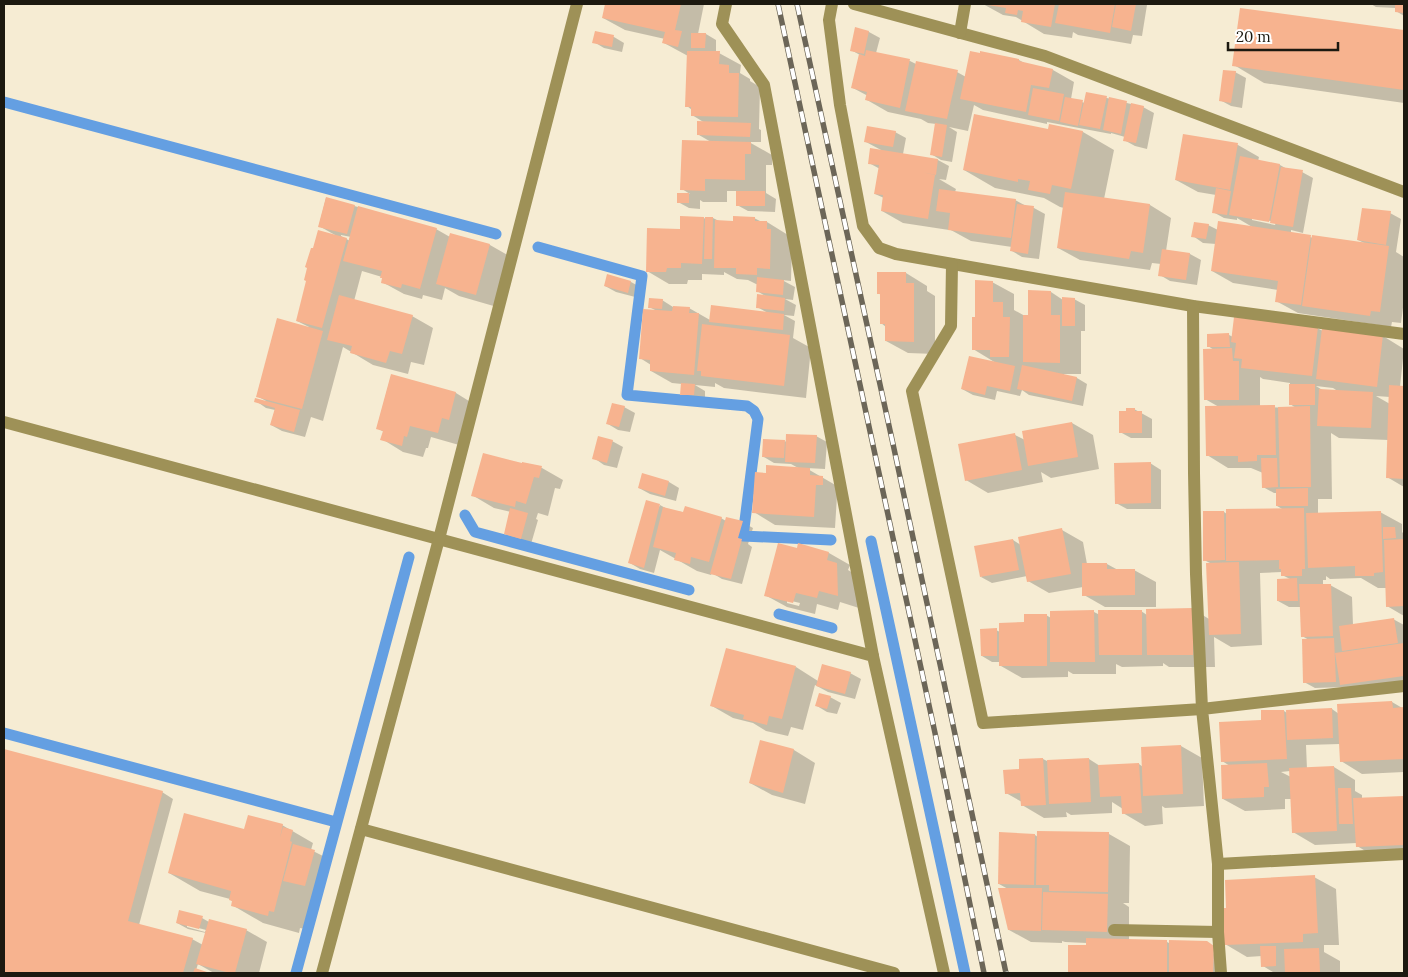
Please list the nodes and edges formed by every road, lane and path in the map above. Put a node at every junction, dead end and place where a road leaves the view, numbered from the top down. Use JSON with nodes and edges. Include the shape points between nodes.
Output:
{"nodes":[{"id":1,"x":577,"y":4,"type":"edge"},
{"id":2,"x":726,"y":4,"type":"edge"},
{"id":3,"x":832,"y":4,"type":"edge"},
{"id":4,"x":854,"y":4,"type":"edge"},
{"id":5,"x":966,"y":4,"type":"edge"},
{"id":6,"x":960,"y":33,"type":"junction"},
{"id":7,"x":1404,"y":192,"type":"edge"},
{"id":8,"x":952,"y":264,"type":"junction"},
{"id":9,"x":1194,"y":306,"type":"junction"},
{"id":10,"x":1404,"y":334,"type":"edge"},
{"id":11,"x":4,"y":422,"type":"edge"},
{"id":12,"x":439,"y":539,"type":"junction"},
{"id":13,"x":873,"y":656,"type":"junction"},
{"id":14,"x":1404,"y":686,"type":"edge"},
{"id":15,"x":1202,"y":709,"type":"junction"},
{"id":16,"x":361,"y":829,"type":"junction"},
{"id":17,"x":1404,"y":854,"type":"edge"},
{"id":18,"x":1218,"y":864,"type":"junction"},
{"id":19,"x":1114,"y":930,"type":"dead end"},
{"id":20,"x":1218,"y":932,"type":"junction"},
{"id":21,"x":322,"y":973,"type":"edge"},
{"id":22,"x":894,"y":973,"type":"edge"},
{"id":23,"x":944,"y":973,"type":"edge"},
{"id":24,"x":1221,"y":973,"type":"edge"}],
"edges":[{"from":1,"to":12,"type":"street"},
{"from":2,"to":13,"type":"street","via":[[722,24],[764,85]]},
{"from":3,"to":8,"type":"street","via":[[829,20],[840,105],[863,226],[878,248]]},
{"from":4,"to":6,"type":"street"},
{"from":5,"to":6,"type":"street"},
{"from":6,"to":7,"type":"street","via":[[1044,56]]},
{"from":8,"to":9,"type":"street"},
{"from":8,"to":15,"type":"street","via":[[951,326],[912,391],[983,723]]},
{"from":9,"to":10,"type":"street"},
{"from":9,"to":15,"type":"street","via":[[1196,564]]},
{"from":11,"to":12,"type":"street"},
{"from":12,"to":13,"type":"street"},
{"from":12,"to":16,"type":"street"},
{"from":13,"to":23,"type":"street"},
{"from":14,"to":15,"type":"street"},
{"from":15,"to":18,"type":"street"},
{"from":16,"to":21,"type":"street"},
{"from":16,"to":22,"type":"street"},
{"from":17,"to":18,"type":"street"},
{"from":18,"to":20,"type":"street"},
{"from":19,"to":20,"type":"street"},
{"from":20,"to":24,"type":"street"}]}
